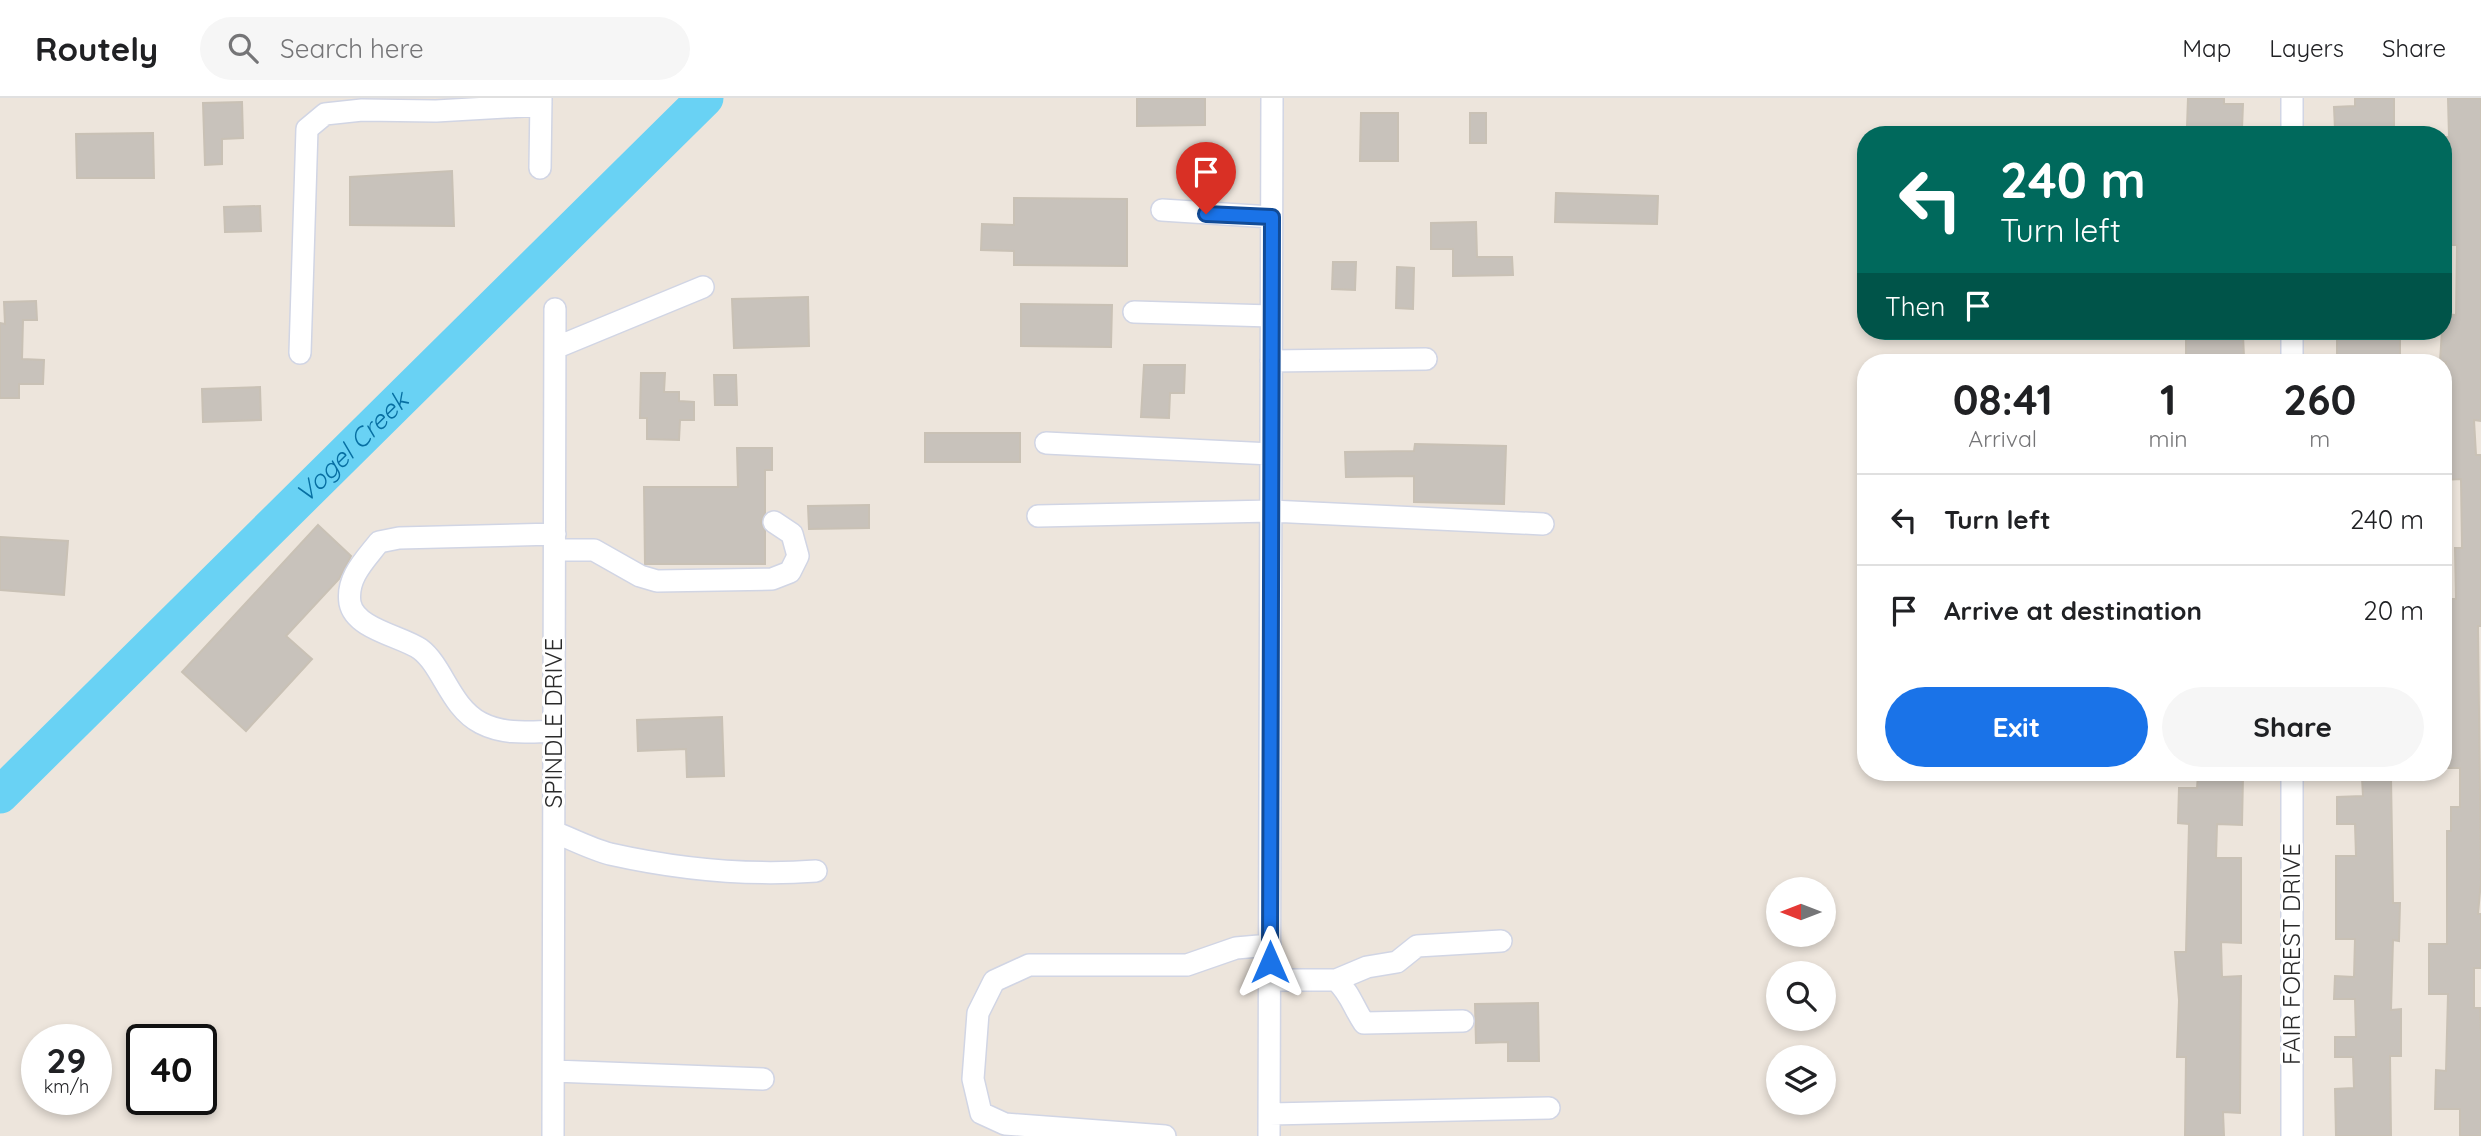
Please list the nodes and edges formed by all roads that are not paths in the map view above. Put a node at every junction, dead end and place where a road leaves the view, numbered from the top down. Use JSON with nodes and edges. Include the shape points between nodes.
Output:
{"nodes":[{"id":1,"x":1272,"y":98,"type":"edge"},
{"id":2,"x":2292,"y":98,"type":"edge"},
{"id":3,"x":541,"y":101,"type":"edge"},
{"id":4,"x":2292,"y":126,"type":"edge"},
{"id":5,"x":541,"y":167,"type":"dead end"},
{"id":6,"x":1162,"y":210,"type":"dead end"},
{"id":7,"x":1272,"y":217,"type":"junction"},
{"id":8,"x":703,"y":287,"type":"dead end"},
{"id":9,"x":555,"y":309,"type":"dead end"},
{"id":10,"x":1134,"y":313,"type":"dead end"},
{"id":11,"x":1271,"y":316,"type":"junction"},
{"id":12,"x":555,"y":348,"type":"junction"},
{"id":13,"x":300,"y":353,"type":"dead end"},
{"id":14,"x":1426,"y":359,"type":"dead end"},
{"id":15,"x":1271,"y":361,"type":"junction"},
{"id":16,"x":1046,"y":443,"type":"dead end"},
{"id":17,"x":1271,"y":454,"type":"junction"},
{"id":18,"x":1271,"y":511,"type":"junction"},
{"id":19,"x":1038,"y":516,"type":"dead end"},
{"id":20,"x":774,"y":522,"type":"dead end"},
{"id":21,"x":1543,"y":524,"type":"dead end"},
{"id":22,"x":555,"y":542,"type":"junction"},
{"id":23,"x":554,"y":731,"type":"junction"},
{"id":24,"x":2292,"y":781,"type":"edge"},
{"id":25,"x":554,"y":832,"type":"junction"},
{"id":26,"x":816,"y":872,"type":"dead end"},
{"id":27,"x":1501,"y":941,"type":"dead end"},
{"id":28,"x":1270,"y":945,"type":"junction"},
{"id":29,"x":1270,"y":980,"type":"junction"},
{"id":30,"x":1336,"y":980,"type":"junction"},
{"id":31,"x":1463,"y":1021,"type":"dead end"},
{"id":32,"x":554,"y":1071,"type":"junction"},
{"id":33,"x":763,"y":1079,"type":"dead end"},
{"id":34,"x":1549,"y":1108,"type":"dead end"},
{"id":35,"x":1269,"y":1114,"type":"junction"},
{"id":36,"x":554,"y":1136,"type":"edge"},
{"id":37,"x":1165,"y":1136,"type":"edge"},
{"id":38,"x":1269,"y":1136,"type":"edge"},
{"id":39,"x":2292,"y":1136,"type":"edge"}],
"edges":[{"from":1,"to":7,"type":"street"},
{"from":2,"to":4,"type":"street"},
{"from":3,"to":5,"type":"street"},
{"from":3,"to":13,"type":"street","via":[[436,111],[325,114],[307,129]]},
{"from":6,"to":7,"type":"street"},
{"from":7,"to":11,"type":"street"},
{"from":8,"to":12,"type":"street"},
{"from":9,"to":12,"type":"street","name":"SPINDLE DRIVE"},
{"from":10,"to":11,"type":"street"},
{"from":11,"to":15,"type":"street"},
{"from":12,"to":22,"type":"street","name":"SPINDLE DRIVE"},
{"from":14,"to":15,"type":"street"},
{"from":15,"to":17,"type":"street"},
{"from":16,"to":17,"type":"street"},
{"from":17,"to":18,"type":"street"},
{"from":18,"to":19,"type":"street"},
{"from":18,"to":21,"type":"street"},
{"from":18,"to":28,"type":"street"},
{"from":20,"to":22,"type":"street","via":[[786,527],[796,544],[796,564],[787,579],[657,581],[594,550]]},
{"from":22,"to":23,"type":"street","name":"SPINDLE DRIVE"},
{"from":22,"to":23,"type":"street","via":[[399,538],[379,542],[349,585],[350,606],[362,620],[421,650],[457,703],[479,722],[505,732]]},
{"from":23,"to":25,"type":"street","name":"SPINDLE DRIVE"},
{"from":24,"to":39,"type":"street","name":"FAIR FOREST DRIVE"},
{"from":25,"to":26,"type":"street","via":[[607,853],[685,867],[772,874]]},
{"from":25,"to":32,"type":"street","name":"SPINDLE DRIVE"},
{"from":27,"to":30,"type":"street","via":[[1417,946],[1397,962]]},
{"from":28,"to":29,"type":"street"},
{"from":28,"to":37,"type":"street","via":[[1236,948],[1187,965],[1029,965],[994,981],[978,1013],[973,1079],[981,1113],[1005,1124]]},
{"from":29,"to":30,"type":"street"},
{"from":29,"to":35,"type":"street"},
{"from":30,"to":31,"type":"street","via":[[1350,993],[1364,1023]]},
{"from":32,"to":33,"type":"street"},
{"from":32,"to":36,"type":"street","name":"SPINDLE DRIVE"},
{"from":34,"to":35,"type":"street"},
{"from":35,"to":38,"type":"street"}]}
